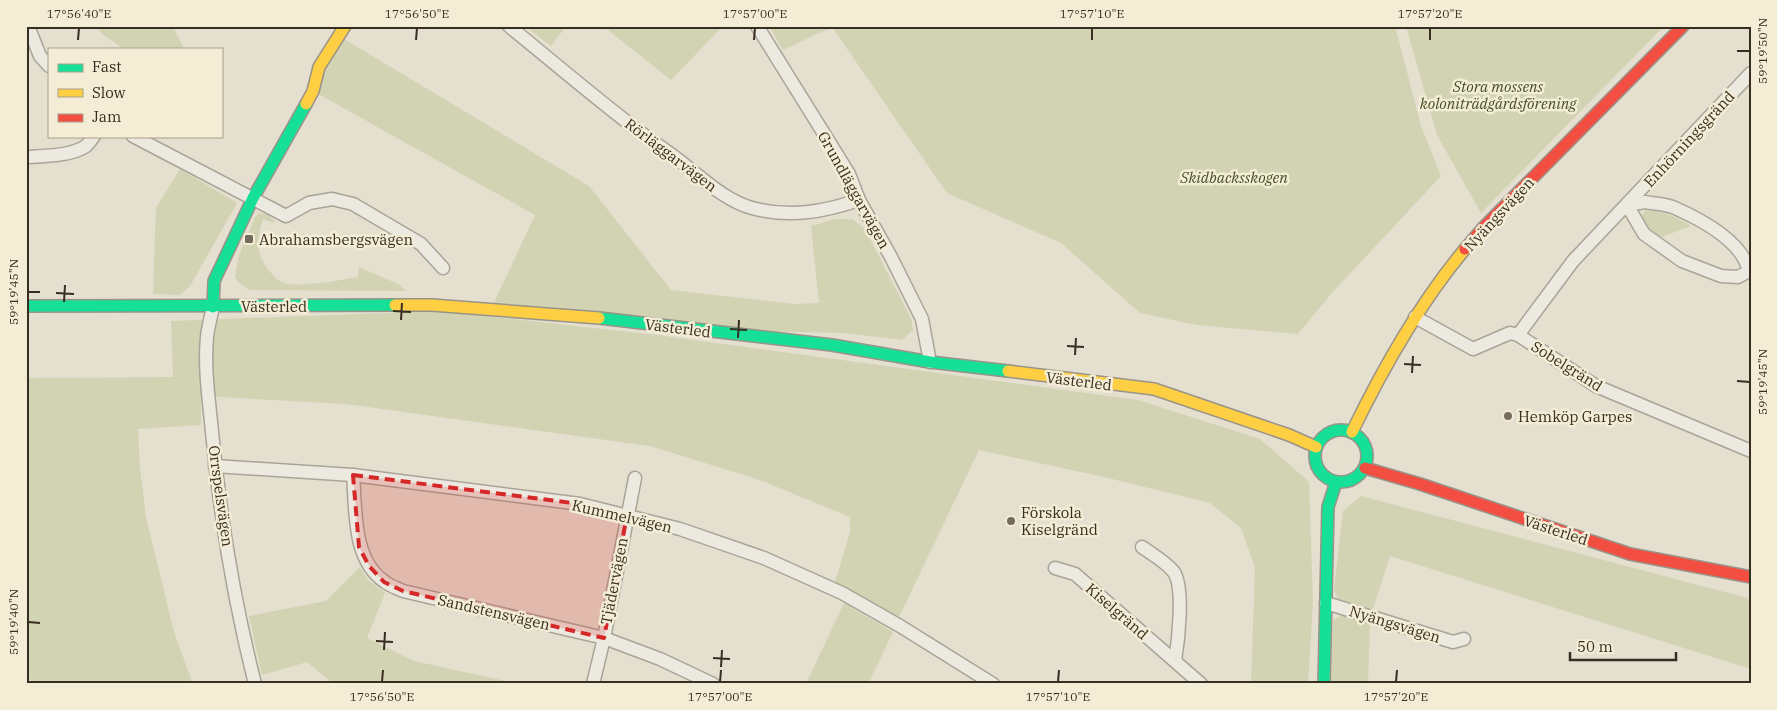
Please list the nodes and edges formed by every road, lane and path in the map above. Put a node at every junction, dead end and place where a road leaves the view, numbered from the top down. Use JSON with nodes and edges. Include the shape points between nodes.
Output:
{"nodes":[{"id":1,"x":28,"y":26,"type":"edge"},
{"id":2,"x":345,"y":26,"type":"edge"},
{"id":3,"x":509,"y":26,"type":"edge"},
{"id":4,"x":757,"y":26,"type":"edge"},
{"id":5,"x":1683,"y":26,"type":"edge"},
{"id":6,"x":48,"y":65,"type":"edge"},
{"id":7,"x":1751,"y":73,"type":"edge"},
{"id":8,"x":92,"y":138,"type":"edge"},
{"id":9,"x":137,"y":138,"type":"edge"},
{"id":10,"x":26,"y":157,"type":"edge"},
{"id":11,"x":253,"y":198,"type":"junction"},
{"id":12,"x":859,"y":200,"type":"junction"},
{"id":13,"x":1627,"y":205,"type":"junction"},
{"id":14,"x":443,"y":268,"type":"dead end"},
{"id":15,"x":26,"y":306,"type":"edge"},
{"id":16,"x":213,"y":307,"type":"junction"},
{"id":17,"x":1414,"y":317,"type":"junction"},
{"id":18,"x":1518,"y":335,"type":"junction"},
{"id":19,"x":930,"y":362,"type":"junction"},
{"id":20,"x":1352,"y":432,"type":"junction"},
{"id":21,"x":1316,"y":447,"type":"junction"},
{"id":22,"x":1751,"y":451,"type":"edge"},
{"id":23,"x":215,"y":466,"type":"junction"},
{"id":24,"x":1365,"y":468,"type":"junction"},
{"id":25,"x":353,"y":475,"type":"junction"},
{"id":26,"x":635,"y":478,"type":"dead end"},
{"id":27,"x":1336,"y":482,"type":"junction"},
{"id":28,"x":627,"y":515,"type":"junction"},
{"id":29,"x":1142,"y":547,"type":"dead end"},
{"id":30,"x":1055,"y":568,"type":"dead end"},
{"id":31,"x":1751,"y":576,"type":"edge"},
{"id":32,"x":1326,"y":603,"type":"junction"},
{"id":33,"x":604,"y":638,"type":"junction"},
{"id":34,"x":1464,"y":639,"type":"dead end"},
{"id":35,"x":1175,"y":661,"type":"junction"},
{"id":36,"x":255,"y":684,"type":"edge"},
{"id":37,"x":593,"y":684,"type":"edge"},
{"id":38,"x":713,"y":684,"type":"edge"},
{"id":39,"x":994,"y":684,"type":"edge"},
{"id":40,"x":1201,"y":684,"type":"edge"},
{"id":41,"x":1324,"y":684,"type":"edge"}],
"edges":[{"from":1,"to":6,"type":"street","via":[[40,56]]},
{"from":2,"to":11,"type":"street","via":[[319,67],[313,91]]},
{"from":3,"to":12,"type":"street","name":"Rörläggarvägen","via":[[626,122],[726,196],[750,207],[792,214],[834,208]]},
{"from":4,"to":12,"type":"street","name":"Grundläggarvägen","via":[[849,174]]},
{"from":5,"to":17,"type":"street","name":"Nyängsvägen","via":[[1482,229]]},
{"from":7,"to":13,"type":"street","name":"Enhörningsgränd"},
{"from":8,"to":10,"type":"street","via":[[86,146],[68,152]]},
{"from":9,"to":11,"type":"street"},
{"from":11,"to":14,"type":"street","via":[[286,216],[309,203],[332,199],[354,204],[421,244]]},
{"from":11,"to":16,"type":"street","via":[[214,280]]},
{"from":12,"to":19,"type":"street","name":"Grundläggarvägen","via":[[922,319]]},
{"from":13,"to":13,"type":"street","name":"Enhörningsgränd","via":[[1644,234],[1682,261],[1721,276],[1738,277],[1749,271],[1739,249],[1718,231],[1674,208],[1645,202]]},
{"from":13,"to":18,"type":"street","name":"Enhörningsgränd","via":[[1573,261]]},
{"from":15,"to":16,"type":"street","name":"Västerled"},
{"from":16,"to":19,"type":"street","name":"Västerled","via":[[432,305],[583,316],[832,345]]},
{"from":16,"to":23,"type":"street","name":"Orrspelsvägen","via":[[206,359]]},
{"from":17,"to":18,"type":"street","name":"Sobelgränd","via":[[1473,349],[1510,333]]},
{"from":17,"to":20,"type":"street","name":"Nyängsvägen"},
{"from":18,"to":22,"type":"street","name":"Sobelgränd","via":[[1596,386]]},
{"from":19,"to":21,"type":"street","name":"Västerled","via":[[1154,389]]},
{"from":20,"to":21,"type":"street","via":[[1328,433]]},
{"from":20,"to":24,"type":"street","via":[[1365,444],[1368,454]]},
{"from":21,"to":27,"type":"street","via":[[1318,467],[1323,475]]},
{"from":23,"to":25,"type":"street","name":"Kummelvägen"},
{"from":23,"to":36,"type":"street","name":"Orrspelsvägen","via":[[220,510]]},
{"from":24,"to":27,"type":"street","via":[[1353,480]]},
{"from":24,"to":31,"type":"street","name":"Västerled","via":[[1630,554]]},
{"from":25,"to":28,"type":"street","name":"Kummelvägen","via":[[580,504]]},
{"from":25,"to":33,"type":"street","name":"Sandstensvägen","via":[[359,547],[369,566],[384,582],[403,591]]},
{"from":26,"to":28,"type":"street","name":"Tjädervägen"},
{"from":27,"to":32,"type":"street","name":"Nyängsvägen","via":[[1328,507]]},
{"from":28,"to":33,"type":"street","name":"Tjädervägen"},
{"from":28,"to":39,"type":"street","name":"Kummelvägen","via":[[680,529],[764,558],[842,593]]},
{"from":29,"to":35,"type":"street","via":[[1174,572],[1180,591]]},
{"from":30,"to":35,"type":"street","name":"Kiselgränd","via":[[1076,574]]},
{"from":32,"to":34,"type":"street","name":"Nyängsvägen","via":[[1453,642]]},
{"from":32,"to":41,"type":"street","name":"Nyängsvägen"},
{"from":33,"to":37,"type":"street","name":"Tjädervägen"},
{"from":33,"to":38,"type":"street","name":"Sandstensvägen"},
{"from":35,"to":40,"type":"street","name":"Kiselgränd"}]}
